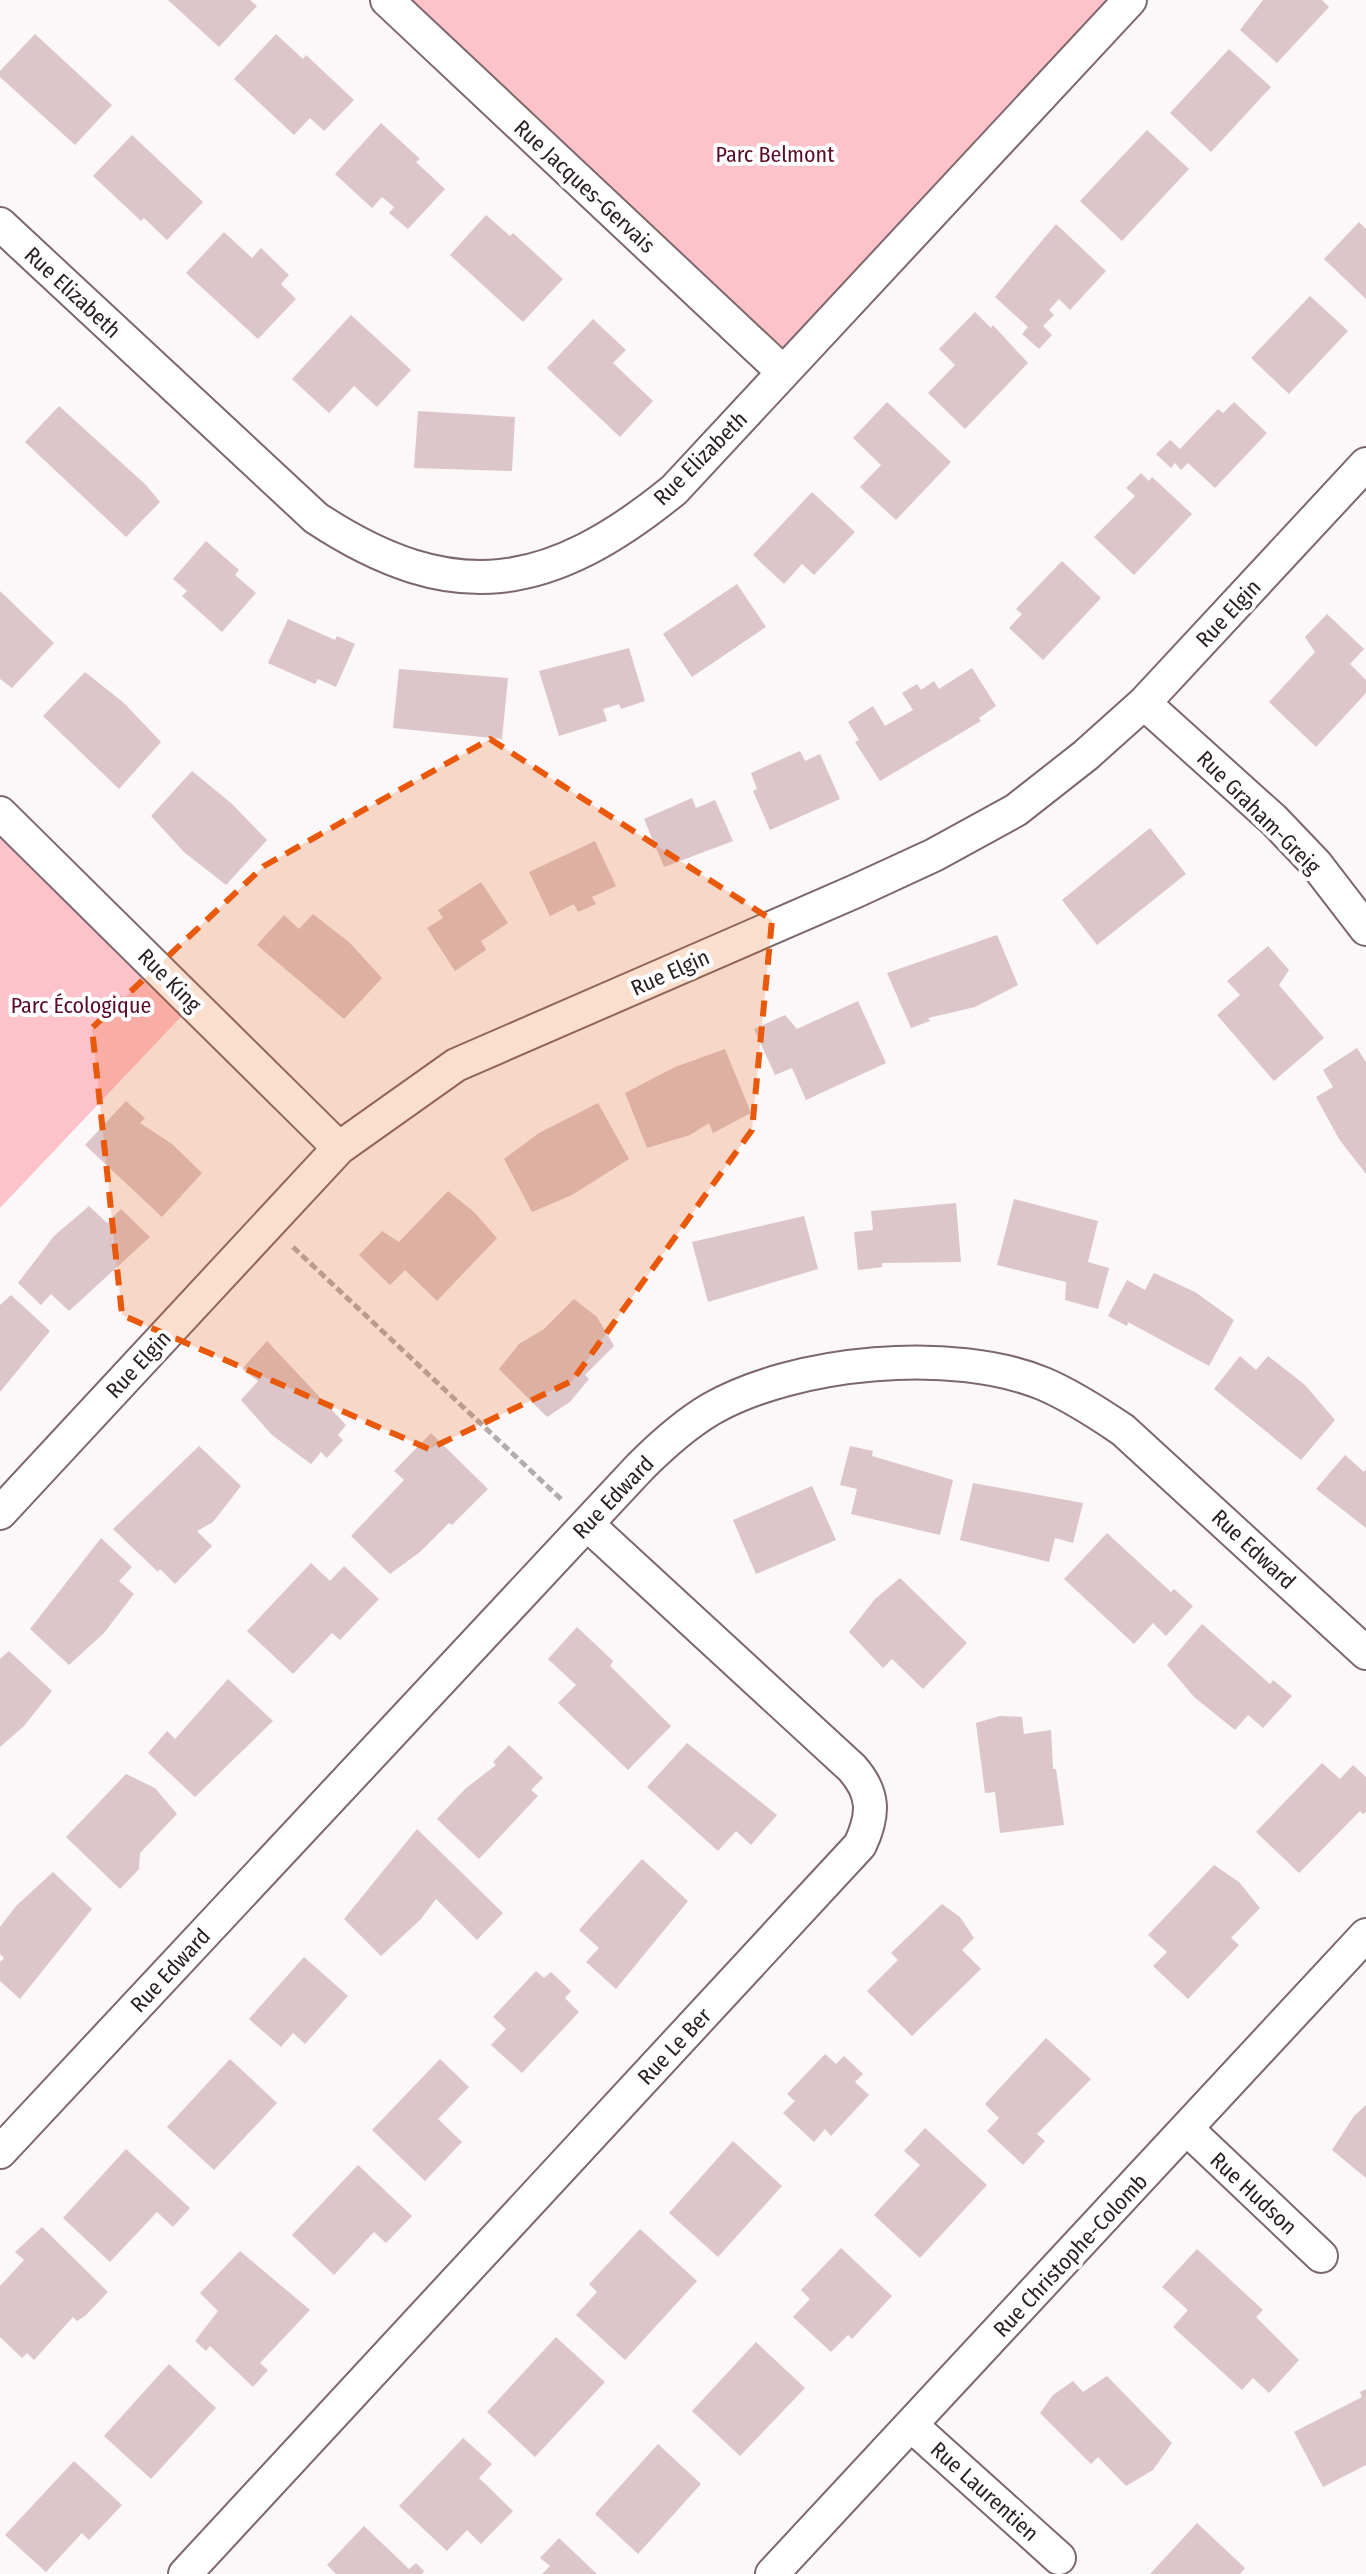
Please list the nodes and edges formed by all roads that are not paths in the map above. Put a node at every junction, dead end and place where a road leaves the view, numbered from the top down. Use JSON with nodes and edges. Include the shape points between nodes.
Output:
{"nodes":[{"id":1,"x":387,"y":0,"type":"edge"},
{"id":2,"x":1130,"y":0,"type":"edge"},
{"id":3,"x":0,"y":224,"type":"edge"},
{"id":4,"x":783,"y":372,"type":"junction"},
{"id":5,"x":1366,"y":464,"type":"edge"},
{"id":6,"x":1144,"y":703,"type":"junction"},
{"id":7,"x":0,"y":813,"type":"edge"},
{"id":8,"x":1366,"y":929,"type":"edge"},
{"id":9,"x":339,"y":1148,"type":"junction"},
{"id":10,"x":0,"y":1513,"type":"edge"},
{"id":11,"x":587,"y":1524,"type":"junction"},
{"id":12,"x":1366,"y":1653,"type":"edge"},
{"id":13,"x":1366,"y":1935,"type":"edge"},
{"id":14,"x":1187,"y":2129,"type":"junction"},
{"id":15,"x":0,"y":2152,"type":"edge"},
{"id":16,"x":1321,"y":2256,"type":"dead end"},
{"id":17,"x":911,"y":2425,"type":"junction"},
{"id":18,"x":1059,"y":2558,"type":"dead end"},
{"id":19,"x":185,"y":2574,"type":"edge"},
{"id":20,"x":772,"y":2574,"type":"edge"}],
"edges":[{"from":1,"to":4,"type":"street","name":"Rue Jacques-Gervais"},
{"from":2,"to":4,"type":"street","name":"Rue Elizabeth"},
{"from":3,"to":4,"type":"street","name":"Rue Elizabeth","via":[[316,518],[381,556],[447,576],[521,575],[600,544],[674,490]]},
{"from":5,"to":6,"type":"street","name":"Rue Elgin"},
{"from":6,"to":8,"type":"street","name":"Rue Graham-Greig","via":[[1274,820]]},
{"from":6,"to":9,"type":"street","name":"Rue Elgin","via":[[1016,810],[856,891],[456,1065]]},
{"from":7,"to":9,"type":"street","name":"Rue King"},
{"from":9,"to":10,"type":"street","name":"Rue Elgin"},
{"from":11,"to":12,"type":"street","name":"Rue Edward","via":[[676,1432],[753,1389],[817,1372],[899,1363],[1000,1372],[1042,1383],[1123,1430]]},
{"from":11,"to":15,"type":"street","name":"Rue Edward"},
{"from":11,"to":19,"type":"street","name":"Rue Le Ber","via":[[852,1768],[867,1786],[872,1805],[869,1826],[860,1845]]},
{"from":13,"to":14,"type":"street","name":"Rue Christophe-Colomb"},
{"from":14,"to":16,"type":"street","name":"Rue Hudson"},
{"from":14,"to":17,"type":"street","name":"Rue Christophe-Colomb"},
{"from":17,"to":18,"type":"street","name":"Rue Laurentien"},
{"from":17,"to":20,"type":"street","name":"Rue Christophe-Colomb"}]}
